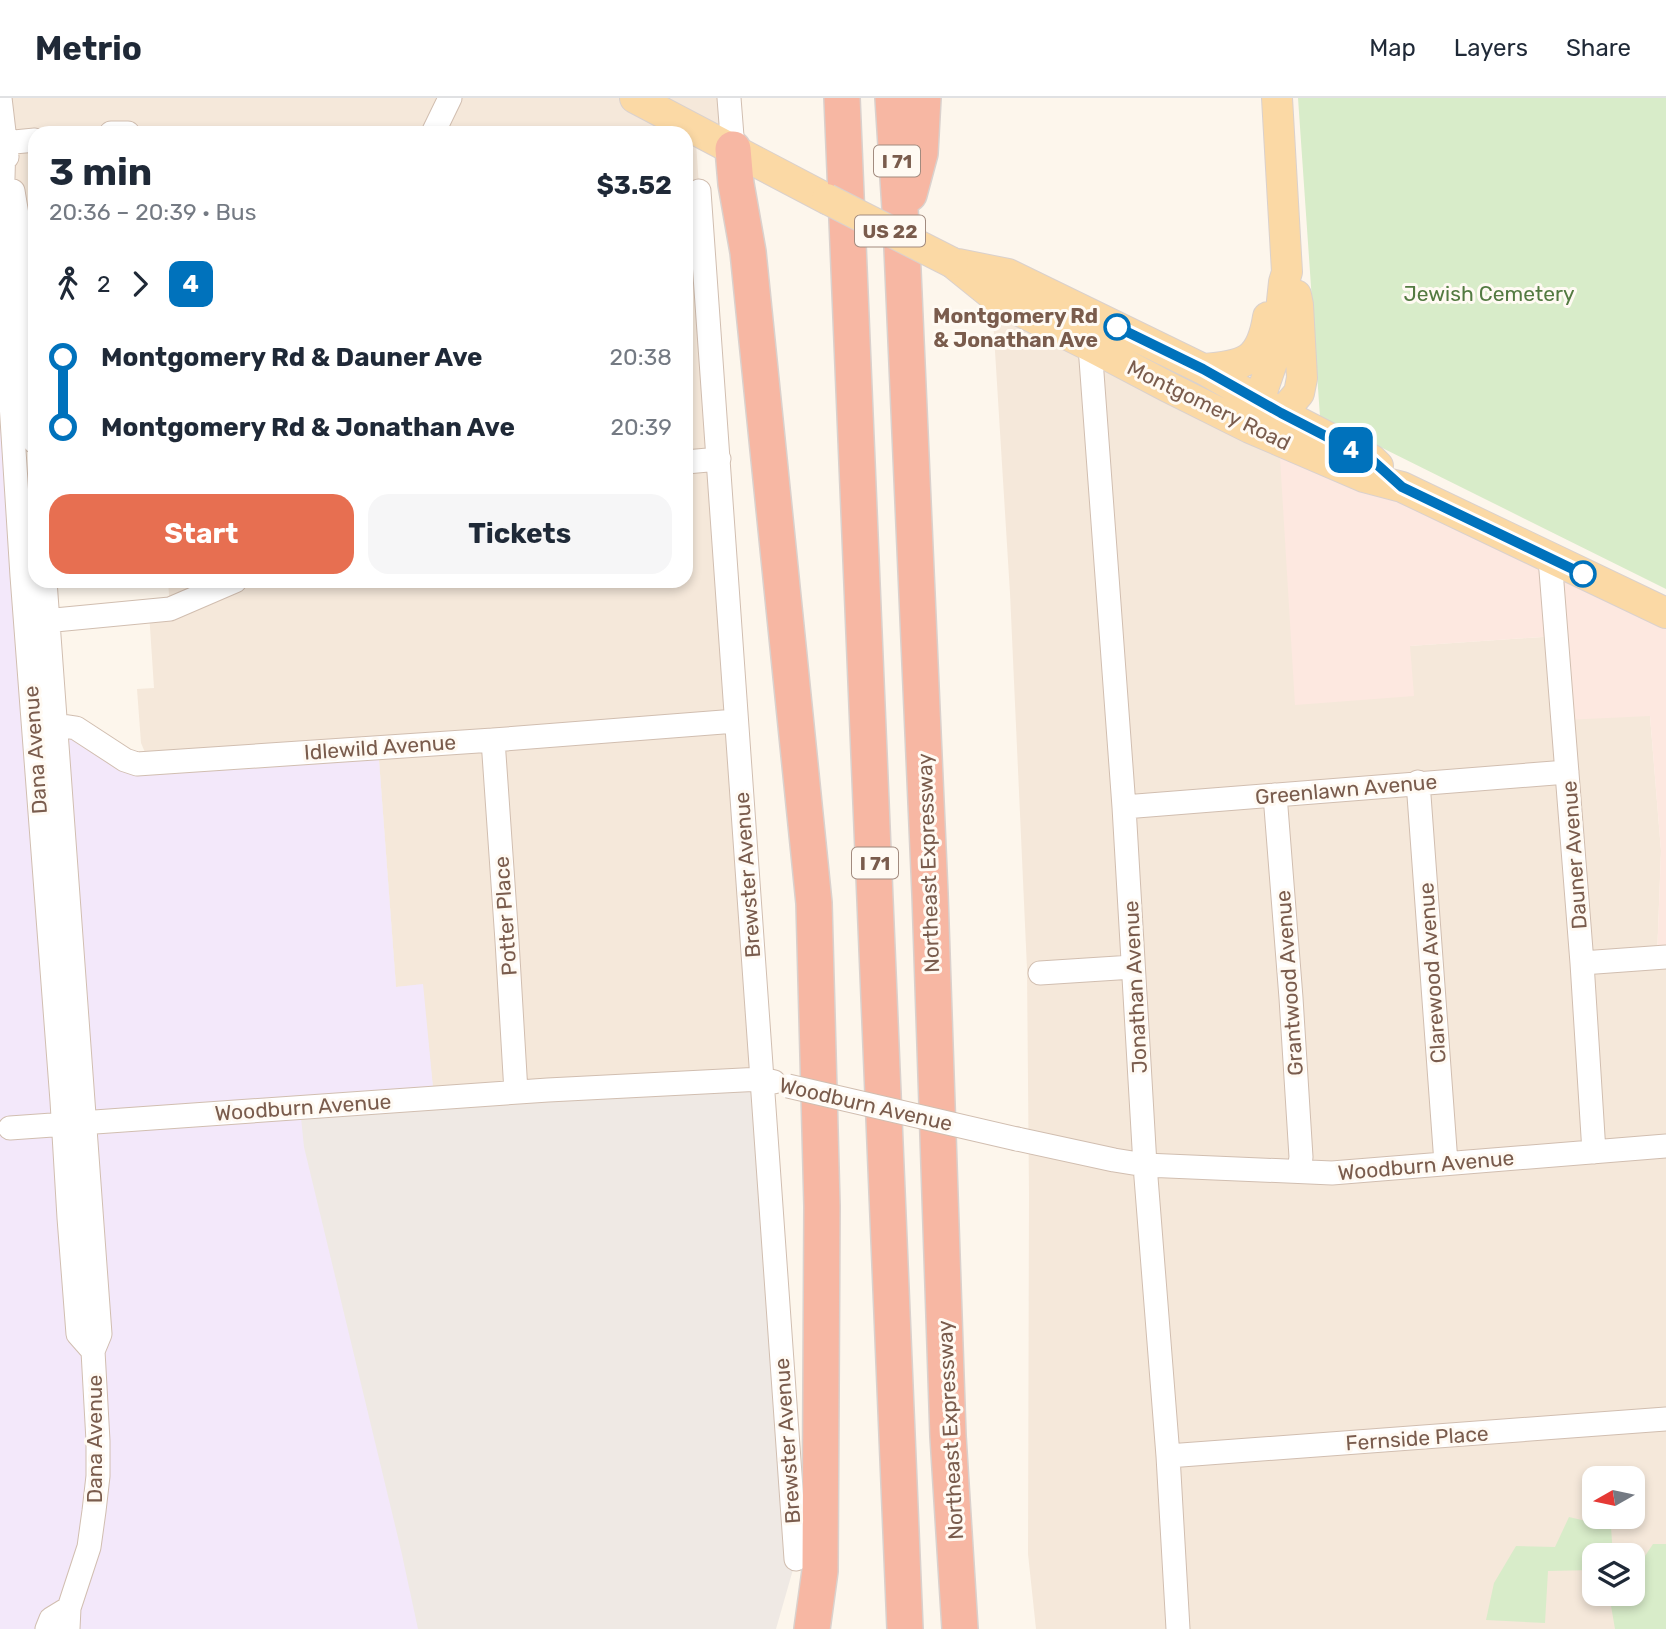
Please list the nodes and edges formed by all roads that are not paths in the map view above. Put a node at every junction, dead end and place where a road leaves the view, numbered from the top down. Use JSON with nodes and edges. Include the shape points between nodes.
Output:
{"nodes":[{"id":1,"x":1,"y":98,"type":"edge"},
{"id":2,"x":450,"y":98,"type":"edge"},
{"id":3,"x":635,"y":98,"type":"edge"},
{"id":4,"x":729,"y":98,"type":"edge"},
{"id":5,"x":842,"y":98,"type":"edge"},
{"id":6,"x":893,"y":98,"type":"edge"},
{"id":7,"x":923,"y":98,"type":"edge"},
{"id":8,"x":1277,"y":98,"type":"edge"},
{"id":9,"x":436,"y":126,"type":"edge"},
{"id":10,"x":689,"y":126,"type":"edge"},
{"id":11,"x":693,"y":128,"type":"edge"},
{"id":12,"x":28,"y":141,"type":"edge"},
{"id":13,"x":4,"y":143,"type":"junction"},
{"id":14,"x":733,"y":149,"type":"junction"},
{"id":15,"x":699,"y":191,"type":"dead end"},
{"id":16,"x":1283,"y":196,"type":"junction"},
{"id":17,"x":901,"y":225,"type":"junction"},
{"id":18,"x":953,"y":263,"type":"junction"},
{"id":19,"x":1090,"y":346,"type":"junction"},
{"id":20,"x":1203,"y":369,"type":"junction"},
{"id":21,"x":26,"y":400,"type":"edge"},
{"id":22,"x":1264,"y":419,"type":"junction"},
{"id":23,"x":28,"y":440,"type":"edge"},
{"id":24,"x":719,"y":459,"type":"junction"},
{"id":25,"x":693,"y":461,"type":"edge"},
{"id":26,"x":1550,"y":558,"type":"junction"},
{"id":27,"x":35,"y":588,"type":"edge"},
{"id":28,"x":44,"y":588,"type":"edge"},
{"id":29,"x":219,"y":588,"type":"edge"},
{"id":30,"x":1666,"y":613,"type":"edge"},
{"id":31,"x":37,"y":622,"type":"junction"},
{"id":32,"x":736,"y":722,"type":"junction"},
{"id":33,"x":45,"y":726,"type":"junction"},
{"id":34,"x":493,"y":740,"type":"junction"},
{"id":35,"x":1567,"y":772,"type":"junction"},
{"id":36,"x":1418,"y":782,"type":"junction"},
{"id":37,"x":1275,"y":795,"type":"junction"},
{"id":38,"x":1124,"y":807,"type":"junction"},
{"id":39,"x":1666,"y":957,"type":"edge"},
{"id":40,"x":1582,"y":963,"type":"junction"},
{"id":41,"x":1133,"y":967,"type":"junction"},
{"id":42,"x":1040,"y":973,"type":"dead end"},
{"id":43,"x":762,"y":1079,"type":"junction"},
{"id":44,"x":516,"y":1093,"type":"junction"},
{"id":45,"x":74,"y":1124,"type":"junction"},
{"id":46,"x":3,"y":1128,"type":"edge"},
{"id":47,"x":1666,"y":1146,"type":"edge"},
{"id":48,"x":1594,"y":1152,"type":"junction"},
{"id":49,"x":1446,"y":1163,"type":"junction"},
{"id":50,"x":1145,"y":1165,"type":"junction"},
{"id":51,"x":1299,"y":1171,"type":"junction"},
{"id":52,"x":1666,"y":1419,"type":"edge"},
{"id":53,"x":1168,"y":1456,"type":"junction"},
{"id":54,"x":796,"y":1559,"type":"dead end"},
{"id":55,"x":69,"y":1619,"type":"edge"},
{"id":56,"x":47,"y":1629,"type":"edge"},
{"id":57,"x":812,"y":1629,"type":"edge"},
{"id":58,"x":905,"y":1629,"type":"edge"},
{"id":59,"x":960,"y":1629,"type":"edge"},
{"id":60,"x":1178,"y":1629,"type":"edge"}],
"edges":[{"from":1,"to":13,"type":"street","name":"Dana Avenue"},
{"from":2,"to":9,"type":"street"},
{"from":3,"to":10,"type":"main road","name":"Montgomery Road","number":"US 22"},
{"from":4,"to":14,"type":"street"},
{"from":5,"to":58,"type":"highway","number":"I 71"},
{"from":6,"to":17,"type":"highway","name":"Northeast Expressway","number":"I 71"},
{"from":7,"to":17,"type":"highway","via":[[920,153]]},
{"from":8,"to":16,"type":"main road"},
{"from":11,"to":14,"type":"main road","name":"Montgomery Road","number":"US 22"},
{"from":12,"to":13,"type":"street"},
{"from":13,"to":21,"type":"street","name":"Dana Avenue","via":[[1,246]]},
{"from":14,"to":18,"type":"main road","name":"Montgomery Road","number":"US 22","bridge":true},
{"from":14,"to":57,"type":"highway","via":[[748,252],[814,903],[822,1219],[820,1571]]},
{"from":15,"to":24,"type":"street","name":"Brewster Avenue"},
{"from":16,"to":20,"type":"main road","via":[[1271,241],[1271,298],[1263,339],[1247,361]]},
{"from":16,"to":22,"type":"main road","via":[[1287,272]]},
{"from":17,"to":59,"type":"highway","name":"Northeast Expressway","number":"I 71","via":[[948,1436]]},
{"from":18,"to":19,"type":"main road","name":"Montgomery Road","number":"US 22","via":[[1000,301]]},
{"from":18,"to":20,"type":"main road","name":"Montgomery Road","number":"US 22","via":[[1007,274]]},
{"from":19,"to":22,"type":"main road","name":"Montgomery Road","number":"US 22","via":[[1168,387]]},
{"from":19,"to":38,"type":"street","name":"Jonathan Avenue"},
{"from":20,"to":22,"type":"main road","name":"Montgomery Road","number":"US 22"},
{"from":21,"to":23,"type":"street","name":"Dana Avenue"},
{"from":22,"to":26,"type":"main road","name":"Montgomery Road","number":"US 22","via":[[1364,477],[1402,487]]},
{"from":24,"to":25,"type":"street"},
{"from":24,"to":32,"type":"street","name":"Brewster Avenue"},
{"from":26,"to":30,"type":"main road","name":"Montgomery Road","number":"US 22"},
{"from":26,"to":35,"type":"street","name":"Dauner Avenue"},
{"from":27,"to":31,"type":"street","name":"Dana Avenue"},
{"from":28,"to":31,"type":"street","name":"Dana Avenue"},
{"from":29,"to":31,"type":"street","via":[[170,609]]},
{"from":31,"to":33,"type":"street","name":"Dana Avenue"},
{"from":32,"to":34,"type":"street","name":"Idlewild Avenue"},
{"from":32,"to":43,"type":"street","name":"Brewster Avenue"},
{"from":33,"to":34,"type":"street","name":"Idlewild Avenue","via":[[76,728],[137,764]]},
{"from":33,"to":45,"type":"street","name":"Dana Avenue"},
{"from":34,"to":44,"type":"street","name":"Potter Place"},
{"from":35,"to":36,"type":"street","name":"Greenlawn Avenue"},
{"from":35,"to":40,"type":"street","name":"Dauner Avenue"},
{"from":36,"to":37,"type":"street","name":"Greenlawn Avenue"},
{"from":36,"to":49,"type":"street","name":"Clarewood Avenue"},
{"from":37,"to":38,"type":"street","name":"Greenlawn Avenue"},
{"from":37,"to":51,"type":"street","name":"Grantwood Avenue"},
{"from":38,"to":41,"type":"street","name":"Jonathan Avenue"},
{"from":39,"to":40,"type":"street"},
{"from":40,"to":48,"type":"street","name":"Dauner Avenue"},
{"from":41,"to":42,"type":"street"},
{"from":41,"to":50,"type":"street","name":"Jonathan Avenue"},
{"from":43,"to":44,"type":"street","name":"Woodburn Avenue"},
{"from":43,"to":50,"type":"street","name":"Woodburn Avenue","bridge":true},
{"from":43,"to":54,"type":"street","name":"Brewster Avenue"},
{"from":44,"to":45,"type":"street","name":"Woodburn Avenue"},
{"from":45,"to":46,"type":"street","name":"Woodburn Avenue"},
{"from":45,"to":55,"type":"street","name":"Dana Avenue","via":[[69,1218],[78,1334],[93,1350],[98,1441],[89,1546]]},
{"from":47,"to":48,"type":"street","name":"Woodburn Avenue"},
{"from":48,"to":49,"type":"street","name":"Woodburn Avenue"},
{"from":49,"to":51,"type":"street","name":"Woodburn Avenue","via":[[1332,1173]]},
{"from":50,"to":51,"type":"street","name":"Woodburn Avenue"},
{"from":50,"to":53,"type":"street","name":"Jonathan Avenue"},
{"from":52,"to":53,"type":"street","name":"Fernside Place"},
{"from":53,"to":60,"type":"street","name":"Jonathan Avenue"},
{"from":55,"to":56,"type":"street","name":"Dana Avenue","via":[[51,1619]]}]}
